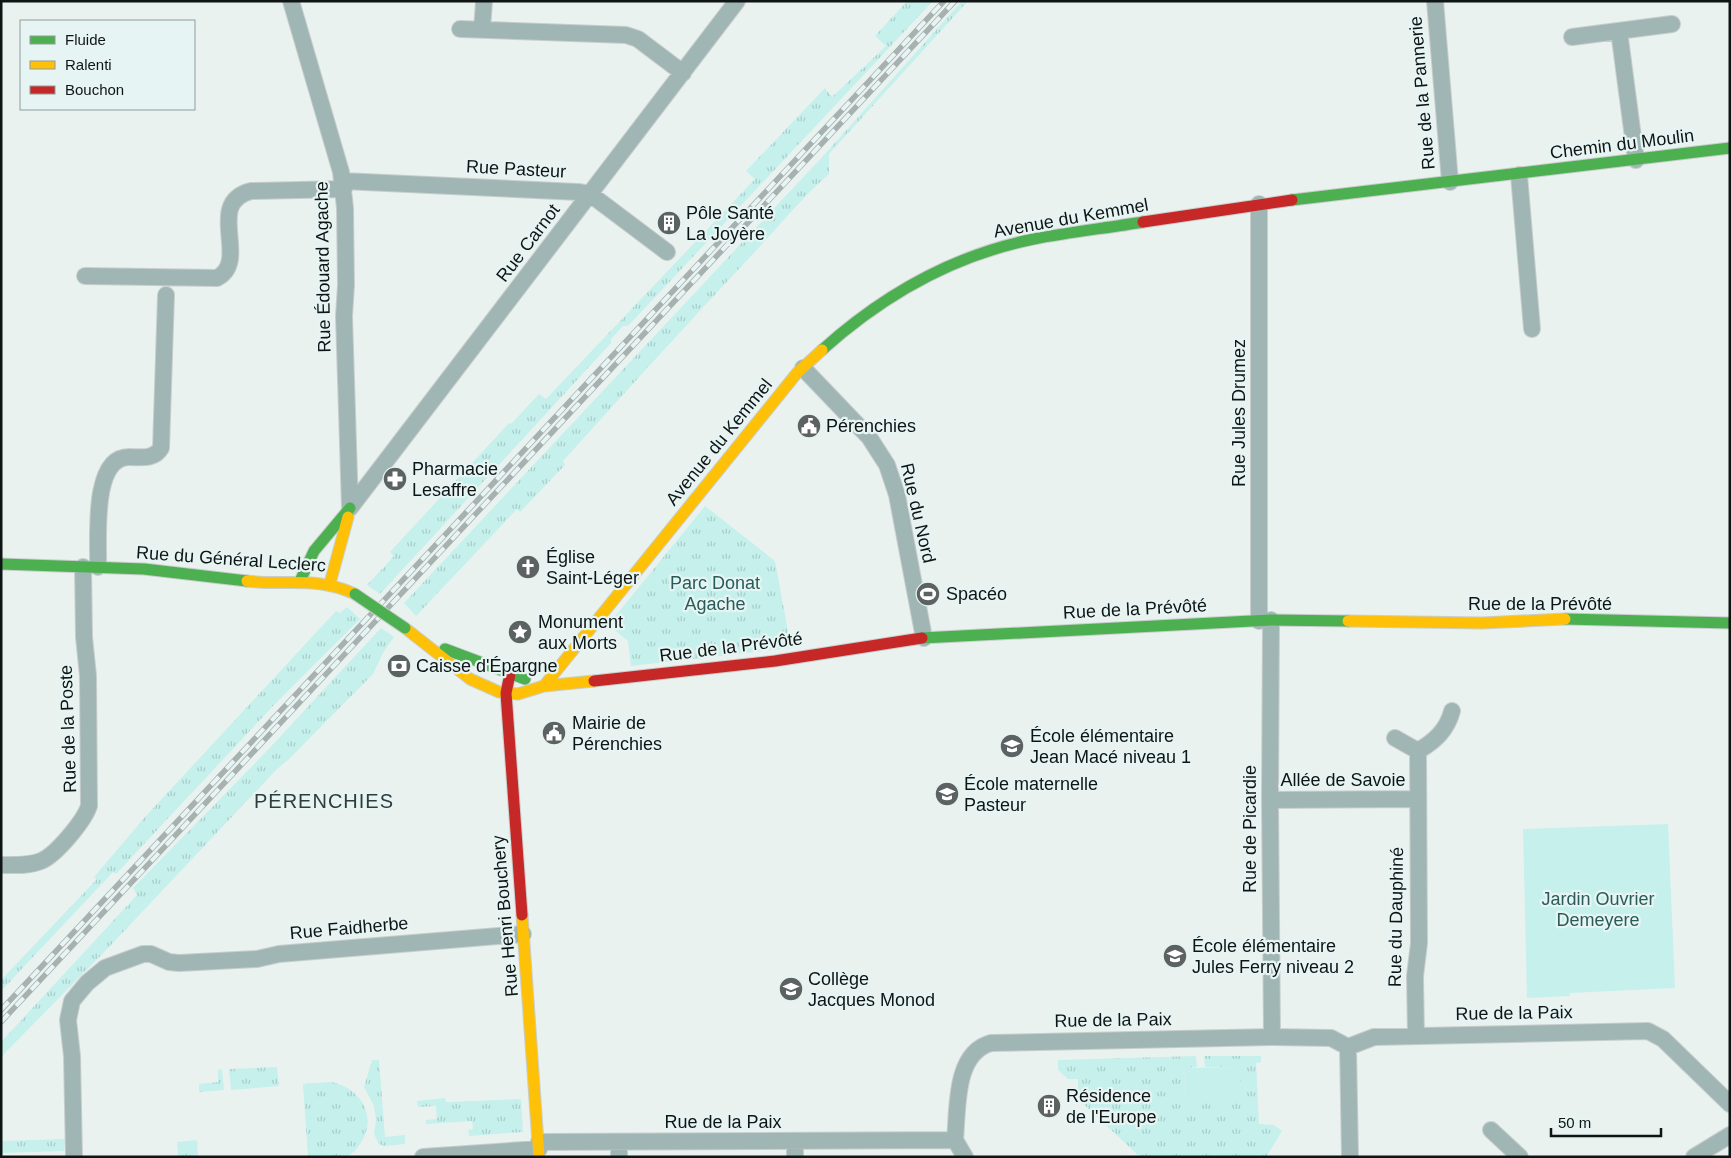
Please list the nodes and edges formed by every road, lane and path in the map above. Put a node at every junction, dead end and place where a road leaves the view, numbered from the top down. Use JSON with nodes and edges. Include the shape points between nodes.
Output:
{"nodes":[{"id":1,"x":291,"y":1,"type":"edge"},
{"id":2,"x":484,"y":1,"type":"edge"},
{"id":3,"x":737,"y":1,"type":"edge"},
{"id":4,"x":1435,"y":1,"type":"edge"},
{"id":5,"x":1672,"y":24,"type":"dead end"},
{"id":6,"x":460,"y":30,"type":"dead end"},
{"id":7,"x":482,"y":30,"type":"junction"},
{"id":8,"x":1619,"y":31,"type":"junction"},
{"id":9,"x":1572,"y":36,"type":"dead end"},
{"id":10,"x":683,"y":73,"type":"junction"},
{"id":11,"x":1730,"y":148,"type":"edge"},
{"id":12,"x":1636,"y":160,"type":"junction"},
{"id":13,"x":1519,"y":175,"type":"junction"},
{"id":14,"x":1450,"y":182,"type":"junction"},
{"id":15,"x":343,"y":185,"type":"junction"},
{"id":16,"x":590,"y":194,"type":"junction"},
{"id":17,"x":1259,"y":204,"type":"junction"},
{"id":18,"x":667,"y":252,"type":"dead end"},
{"id":19,"x":85,"y":276,"type":"dead end"},
{"id":20,"x":166,"y":296,"type":"dead end"},
{"id":21,"x":1532,"y":329,"type":"dead end"},
{"id":22,"x":803,"y":368,"type":"junction"},
{"id":23,"x":350,"y":508,"type":"junction"},
{"id":24,"x":1,"y":564,"type":"edge"},
{"id":25,"x":91,"y":567,"type":"junction"},
{"id":26,"x":300,"y":581,"type":"junction"},
{"id":27,"x":330,"y":583,"type":"junction"},
{"id":28,"x":1265,"y":621,"type":"junction"},
{"id":29,"x":1730,"y":623,"type":"edge"},
{"id":30,"x":409,"y":631,"type":"junction"},
{"id":31,"x":924,"y":638,"type":"junction"},
{"id":32,"x":510,"y":674,"type":"junction"},
{"id":33,"x":544,"y":686,"type":"junction"},
{"id":34,"x":506,"y":693,"type":"junction"},
{"id":35,"x":1452,"y":711,"type":"dead end"},
{"id":36,"x":1395,"y":738,"type":"dead end"},
{"id":37,"x":1418,"y":751,"type":"junction"},
{"id":38,"x":1417,"y":799,"type":"junction"},
{"id":39,"x":1270,"y":800,"type":"junction"},
{"id":40,"x":1,"y":865,"type":"edge"},
{"id":41,"x":523,"y":934,"type":"junction"},
{"id":42,"x":1416,"y":1036,"type":"junction"},
{"id":43,"x":1272,"y":1037,"type":"junction"},
{"id":44,"x":1348,"y":1047,"type":"junction"},
{"id":45,"x":1730,"y":1104,"type":"edge"},
{"id":46,"x":1491,"y":1130,"type":"dead end"},
{"id":47,"x":1730,"y":1135,"type":"edge"},
{"id":48,"x":954,"y":1140,"type":"junction"},
{"id":49,"x":539,"y":1149,"type":"edge"},
{"id":50,"x":619,"y":1149,"type":"edge"},
{"id":51,"x":795,"y":1149,"type":"edge"},
{"id":52,"x":74,"y":1155,"type":"edge"},
{"id":53,"x":470,"y":1155,"type":"edge"},
{"id":54,"x":423,"y":1157,"type":"edge"},
{"id":55,"x":965,"y":1157,"type":"edge"},
{"id":56,"x":1350,"y":1157,"type":"edge"},
{"id":57,"x":1520,"y":1157,"type":"edge"},
{"id":58,"x":1694,"y":1157,"type":"edge"}],
"edges":[{"from":1,"to":15,"type":"street","name":"Rue Édouard Agache"},
{"from":2,"to":7,"type":"street"},
{"from":3,"to":10,"type":"street","name":"Rue Carnot"},
{"from":4,"to":14,"type":"street","name":"Rue de la Pannerie"},
{"from":5,"to":8,"type":"street"},
{"from":6,"to":7,"type":"street"},
{"from":7,"to":10,"type":"street","via":[[626,35],[638,39]]},
{"from":8,"to":9,"type":"street"},
{"from":8,"to":12,"type":"street"},
{"from":10,"to":16,"type":"street","name":"Rue Carnot"},
{"from":11,"to":12,"type":"street","name":"Chemin du Moulin"},
{"from":12,"to":13,"type":"street","name":"Chemin du Moulin"},
{"from":13,"to":14,"type":"street","name":"Avenue du Kemmel"},
{"from":13,"to":21,"type":"street"},
{"from":14,"to":17,"type":"street","name":"Avenue du Kemmel"},
{"from":15,"to":16,"type":"street","name":"Rue Pasteur","via":[[561,190]]},
{"from":15,"to":19,"type":"street","name":"Rue Pasteur","via":[[251,191],[237,197],[231,206],[229,219],[230,265],[217,278]]},
{"from":15,"to":23,"type":"street","name":"Rue Édouard Agache"},
{"from":16,"to":18,"type":"street","name":"Rue Pasteur"},
{"from":16,"to":23,"type":"street","name":"Rue Carnot"},
{"from":17,"to":22,"type":"street","name":"Avenue du Kemmel","via":[[1034,239],[968,257],[882,302],[844,330]]},
{"from":17,"to":28,"type":"street","name":"Rue Jules Drumez"},
{"from":20,"to":25,"type":"street","name":"Rue de la Poste","via":[[161,448],[149,457],[120,458],[106,472]]},
{"from":22,"to":31,"type":"street","name":"Rue du Nord","via":[[869,437],[887,465],[897,495]]},
{"from":22,"to":33,"type":"street","name":"Avenue du Kemmel"},
{"from":23,"to":26,"type":"street","name":"Rue Carnot","via":[[312,555],[302,570]]},
{"from":23,"to":27,"type":"street","name":"Rue Carnot"},
{"from":24,"to":25,"type":"street","name":"Rue du Général Leclerc"},
{"from":25,"to":26,"type":"street","name":"Rue du Général Leclerc","via":[[144,569],[265,583]]},
{"from":25,"to":40,"type":"street","name":"Rue de la Poste","via":[[84,637],[88,676],[90,806],[81,822],[48,857],[28,864]]},
{"from":26,"to":27,"type":"street","name":"Rue du Général Leclerc"},
{"from":27,"to":30,"type":"street","name":"Rue du Général Leclerc","bridge":true,"via":[[355,594]]},
{"from":28,"to":29,"type":"street","name":"Rue de la Prévôté","via":[[1482,623],[1533,619]]},
{"from":28,"to":31,"type":"street","name":"Rue de la Prévôté"},
{"from":28,"to":39,"type":"street","name":"Rue de Picardie"},
{"from":30,"to":32,"type":"street"},
{"from":30,"to":34,"type":"street","via":[[484,687]]},
{"from":31,"to":33,"type":"street","name":"Rue de la Prévôté","via":[[775,661]]},
{"from":32,"to":33,"type":"street"},
{"from":32,"to":34,"type":"street","name":"Rue Henri Bouchery"},
{"from":33,"to":34,"type":"street","name":"Rue de la Prévôté","via":[[527,692]]},
{"from":34,"to":41,"type":"street","name":"Rue Henri Bouchery"},
{"from":35,"to":37,"type":"street","via":[[1444,730]]},
{"from":36,"to":37,"type":"street"},
{"from":37,"to":38,"type":"street","name":"Rue du Dauphiné"},
{"from":38,"to":39,"type":"street","name":"Allée de Savoie"},
{"from":38,"to":42,"type":"street","name":"Rue du Dauphiné","via":[[1419,944],[1415,976]]},
{"from":39,"to":43,"type":"street","name":"Rue de Picardie"},
{"from":41,"to":49,"type":"street","name":"Rue Henri Bouchery"},
{"from":41,"to":52,"type":"street","name":"Rue Faidherbe","via":[[279,954],[257,959],[179,963],[147,954],[113,964],[86,983],[72,1001],[68,1020]]},
{"from":42,"to":44,"type":"street","name":"Rue de la Paix","via":[[1374,1037]]},
{"from":42,"to":45,"type":"street","name":"Rue de la Paix","via":[[1648,1031],[1663,1039]]},
{"from":43,"to":44,"type":"street","name":"Rue de la Paix","via":[[1331,1038]]},
{"from":43,"to":48,"type":"street","name":"Rue de la Paix","via":[[986,1044],[972,1054],[965,1068]]},
{"from":44,"to":56,"type":"street"},
{"from":46,"to":57,"type":"street"},
{"from":47,"to":58,"type":"street"},
{"from":48,"to":51,"type":"street","name":"Rue de la Paix"},
{"from":48,"to":55,"type":"street"},
{"from":49,"to":50,"type":"street","name":"Rue de la Paix"},
{"from":49,"to":53,"type":"street","name":"Rue de la Paix"},
{"from":50,"to":51,"type":"street","name":"Rue de la Paix"},
{"from":53,"to":54,"type":"street","name":"Rue de la Paix"}]}
